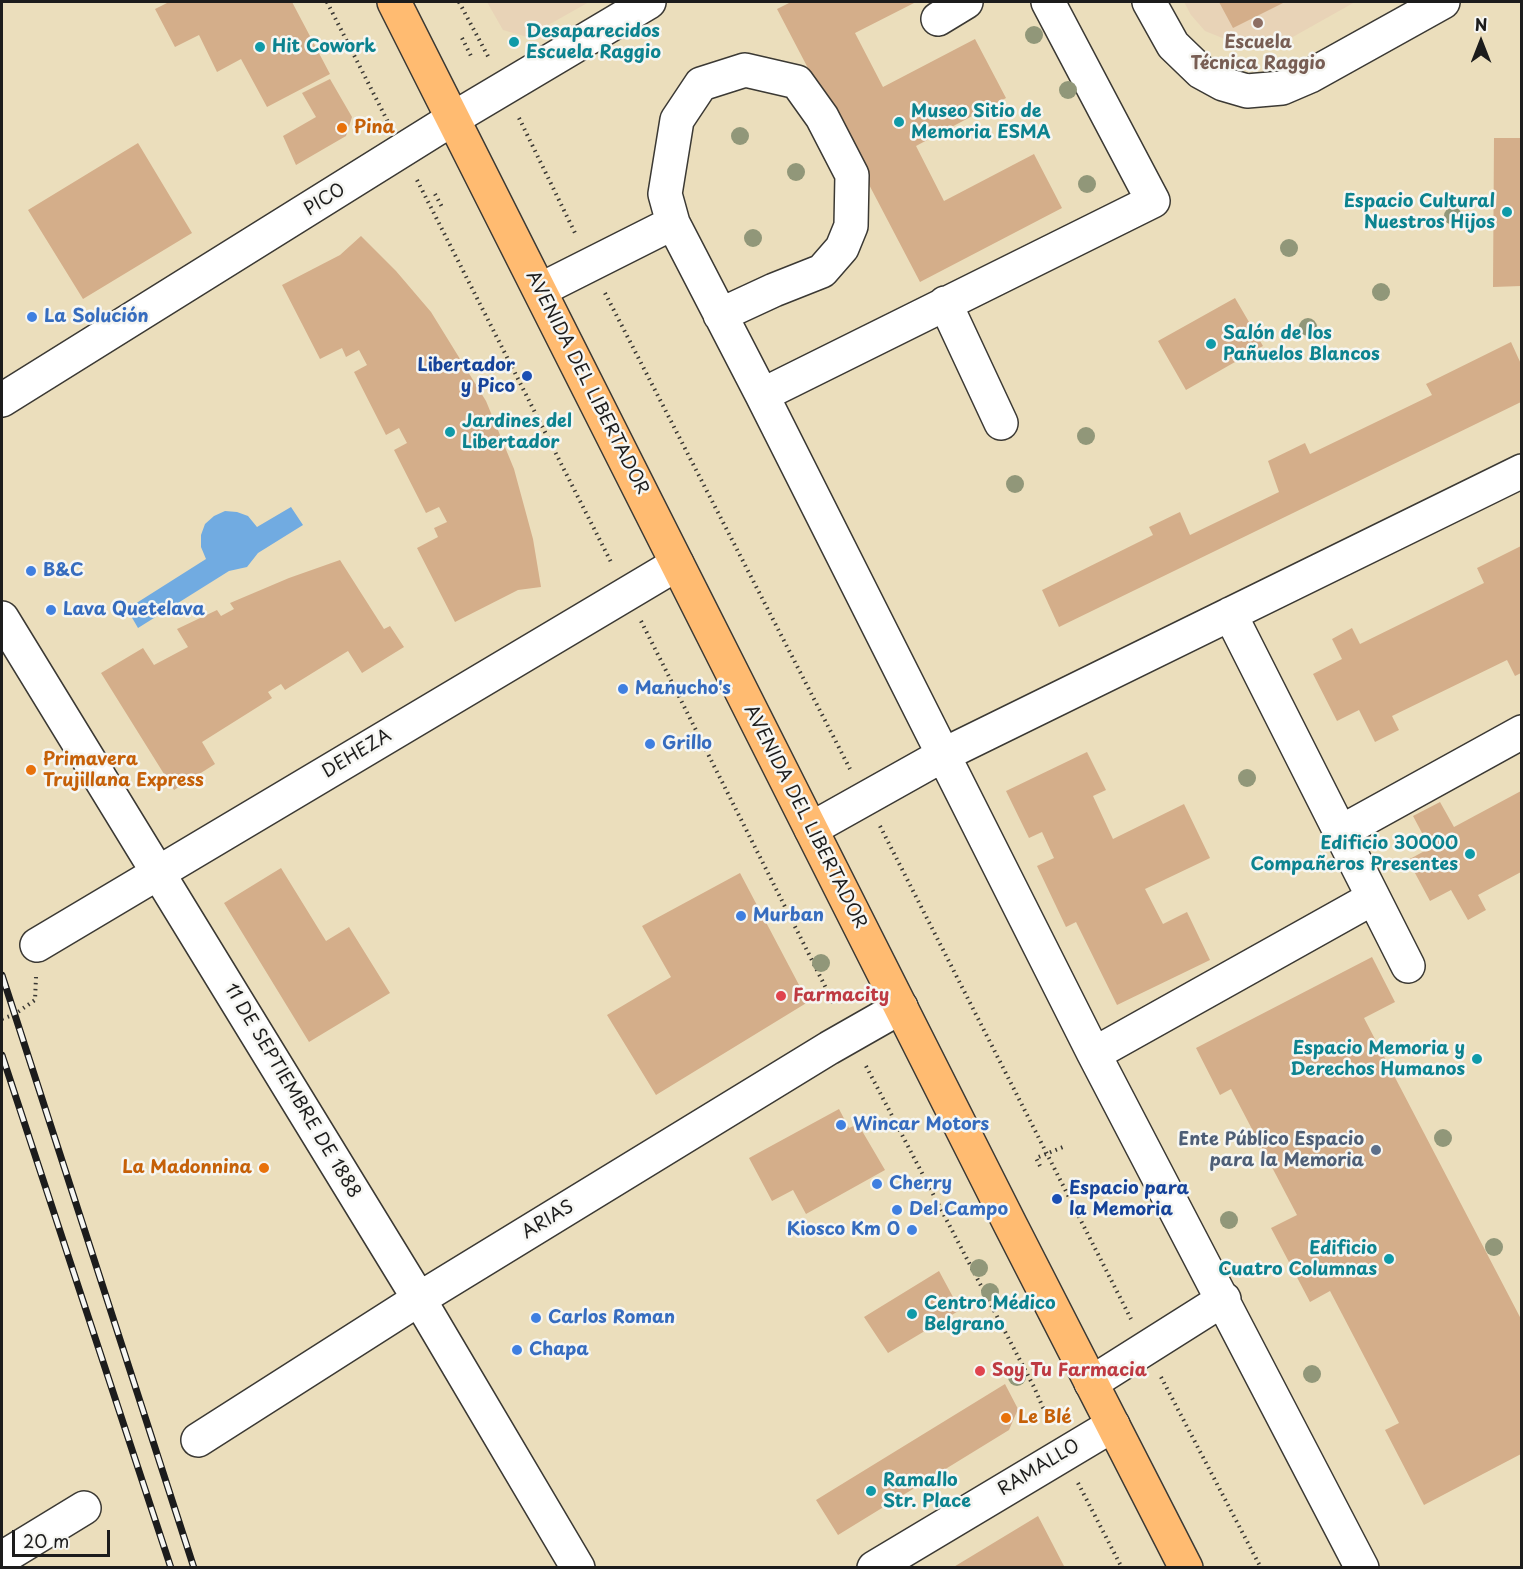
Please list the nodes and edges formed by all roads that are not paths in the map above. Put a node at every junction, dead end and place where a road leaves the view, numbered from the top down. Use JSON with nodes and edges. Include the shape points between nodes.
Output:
{"nodes":[{"id":1,"x":394,"y":2,"type":"edge"},
{"id":2,"x":649,"y":2,"type":"edge"},
{"id":3,"x":966,"y":2,"type":"edge"},
{"id":4,"x":1048,"y":2,"type":"edge"},
{"id":5,"x":1149,"y":2,"type":"edge"},
{"id":6,"x":1443,"y":2,"type":"edge"},
{"id":7,"x":938,"y":19,"type":"dead end"},
{"id":8,"x":454,"y":118,"type":"junction"},
{"id":9,"x":673,"y":223,"type":"junction"},
{"id":10,"x":540,"y":290,"type":"junction"},
{"id":11,"x":945,"y":303,"type":"junction"},
{"id":12,"x":720,"y":315,"type":"junction"},
{"id":13,"x":762,"y":395,"type":"junction"},
{"id":14,"x":2,"y":399,"type":"edge"},
{"id":15,"x":1001,"y":423,"type":"dead end"},
{"id":16,"x":1521,"y":471,"type":"edge"},
{"id":17,"x":677,"y":564,"type":"junction"},
{"id":18,"x":1230,"y":614,"type":"junction"},
{"id":19,"x":2,"y":618,"type":"edge"},
{"id":20,"x":1521,"y":732,"type":"edge"},
{"id":21,"x":944,"y":755,"type":"junction"},
{"id":22,"x":811,"y":829,"type":"junction"},
{"id":23,"x":1339,"y":833,"type":"junction"},
{"id":24,"x":159,"y":873,"type":"junction"},
{"id":25,"x":1372,"y":898,"type":"junction"},
{"id":26,"x":37,"y":945,"type":"road end"},
{"id":27,"x":1408,"y":966,"type":"dead end"},
{"id":28,"x":901,"y":1006,"type":"junction"},
{"id":29,"x":1094,"y":1054,"type":"junction"},
{"id":30,"x":419,"y":1299,"type":"junction"},
{"id":31,"x":1224,"y":1299,"type":"junction"},
{"id":32,"x":1091,"y":1383,"type":"junction"},
{"id":33,"x":1113,"y":1425,"type":"junction"},
{"id":34,"x":198,"y":1440,"type":"dead end"},
{"id":35,"x":84,"y":1508,"type":"dead end"},
{"id":36,"x":2,"y":1558,"type":"edge"},
{"id":37,"x":579,"y":1568,"type":"edge"},
{"id":38,"x":874,"y":1568,"type":"edge"},
{"id":39,"x":1186,"y":1568,"type":"edge"},
{"id":40,"x":1362,"y":1568,"type":"edge"}],
"edges":[{"from":1,"to":8,"type":"main road","name":"AVENIDA DEL LIBERTADOR"},
{"from":2,"to":8,"type":"street","name":"PICO"},
{"from":3,"to":7,"type":"street"},
{"from":4,"to":11,"type":"street","via":[[1154,201]]},
{"from":5,"to":6,"type":"street","via":[[1173,45],[1201,72],[1247,91],[1282,88],[1310,76]]},
{"from":8,"to":10,"type":"main road","name":"AVENIDA DEL LIBERTADOR"},
{"from":8,"to":14,"type":"street","name":"PICO"},
{"from":9,"to":10,"type":"street"},
{"from":9,"to":12,"type":"street"},
{"from":9,"to":12,"type":"street","via":[[665,194],[677,120],[701,84],[745,70],[797,81],[822,117],[852,175],[851,226],[842,248],[822,271]]},
{"from":10,"to":17,"type":"main road","name":"AVENIDA DEL LIBERTADOR"},
{"from":11,"to":13,"type":"street"},
{"from":11,"to":15,"type":"street"},
{"from":12,"to":13,"type":"street"},
{"from":13,"to":21,"type":"street"},
{"from":16,"to":18,"type":"street"},
{"from":17,"to":22,"type":"main road","name":"AVENIDA DEL LIBERTADOR"},
{"from":17,"to":24,"type":"street","name":"DEHEZA"},
{"from":18,"to":21,"type":"street"},
{"from":18,"to":23,"type":"street"},
{"from":19,"to":24,"type":"street","name":"11 DE SEPTIEMBRE DE 1888"},
{"from":20,"to":23,"type":"street"},
{"from":21,"to":22,"type":"street"},
{"from":21,"to":29,"type":"street"},
{"from":22,"to":28,"type":"main road","name":"AVENIDA DEL LIBERTADOR"},
{"from":23,"to":25,"type":"street"},
{"from":24,"to":26,"type":"street","name":"DEHEZA"},
{"from":24,"to":30,"type":"street","name":"11 DE SEPTIEMBRE DE 1888"},
{"from":25,"to":27,"type":"street"},
{"from":25,"to":29,"type":"street"},
{"from":28,"to":30,"type":"street","name":"ARIAS"},
{"from":28,"to":32,"type":"main road","name":"AVENIDA DEL LIBERTADOR"},
{"from":29,"to":31,"type":"street"},
{"from":30,"to":34,"type":"street","name":"ARIAS"},
{"from":30,"to":37,"type":"street","name":"11 DE SEPTIEMBRE DE 1888"},
{"from":31,"to":32,"type":"street"},
{"from":31,"to":40,"type":"street"},
{"from":32,"to":33,"type":"main road","name":"AVENIDA DEL LIBERTADOR"},
{"from":33,"to":38,"type":"street","name":"RAMALLO"},
{"from":33,"to":39,"type":"main road","name":"AVENIDA DEL LIBERTADOR"},
{"from":35,"to":36,"type":"street"}]}
